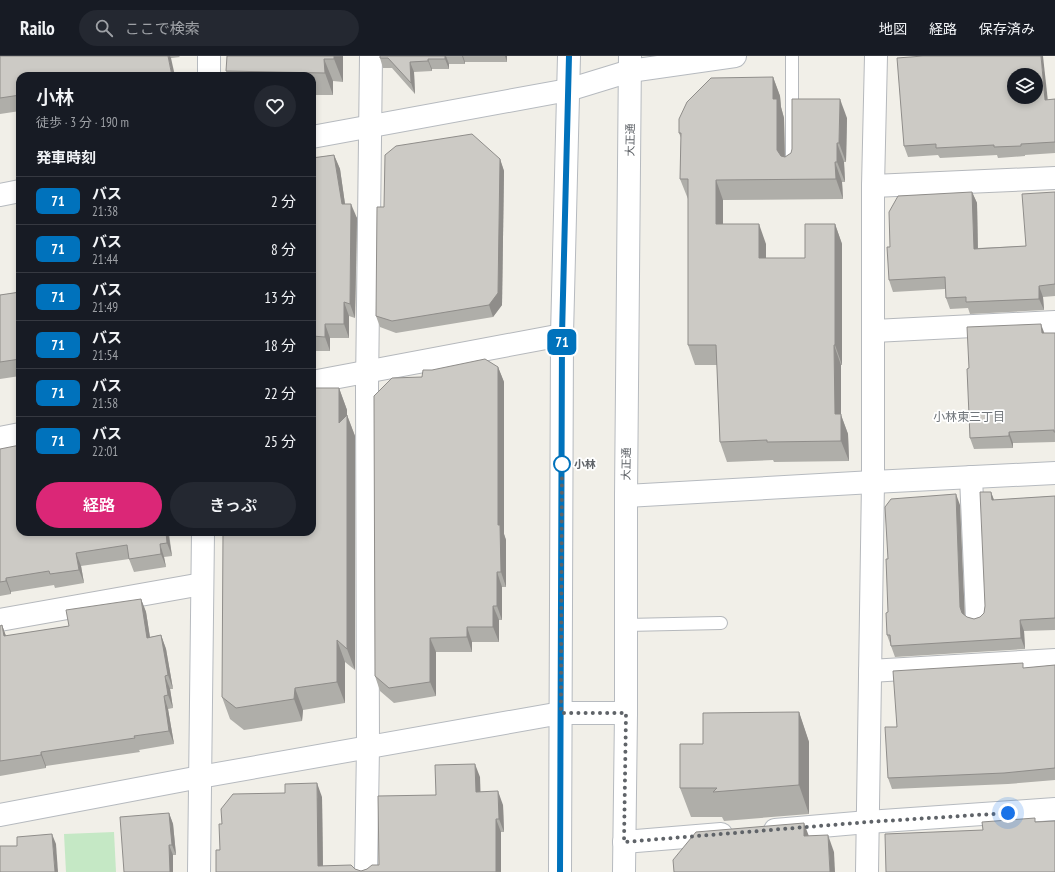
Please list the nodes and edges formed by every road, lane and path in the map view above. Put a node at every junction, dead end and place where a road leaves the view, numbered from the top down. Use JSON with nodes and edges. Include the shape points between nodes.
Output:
{"nodes":[{"id":1,"x":209,"y":56,"type":"edge"},
{"id":2,"x":371,"y":56,"type":"edge"},
{"id":3,"x":569,"y":56,"type":"edge"},
{"id":4,"x":735,"y":56,"type":"edge"},
{"id":5,"x":792,"y":56,"type":"edge"},
{"id":6,"x":876,"y":56,"type":"edge"},
{"id":7,"x":630,"y":63,"type":"edge"},
{"id":8,"x":209,"y":72,"type":"edge"},
{"id":9,"x":568,"y":90,"type":"junction"},
{"id":10,"x":371,"y":127,"type":"junction"},
{"id":11,"x":316,"y":136,"type":"edge"},
{"id":12,"x":792,"y":169,"type":"edge"},
{"id":13,"x":1055,"y":178,"type":"edge"},
{"id":14,"x":873,"y":186,"type":"junction"},
{"id":15,"x":16,"y":192,"type":"edge"},
{"id":16,"x":0,"y":194,"type":"edge"},
{"id":17,"x":1055,"y":322,"type":"edge"},
{"id":18,"x":874,"y":331,"type":"junction"},
{"id":19,"x":562,"y":335,"type":"junction"},
{"id":20,"x":367,"y":372,"type":"junction"},
{"id":21,"x":316,"y":381,"type":"edge"},
{"id":22,"x":16,"y":435,"type":"edge"},
{"id":23,"x":0,"y":438,"type":"edge"},
{"id":24,"x":1055,"y":473,"type":"edge"},
{"id":25,"x":971,"y":477,"type":"junction"},
{"id":26,"x":873,"y":482,"type":"junction"},
{"id":27,"x":626,"y":496,"type":"junction"},
{"id":28,"x":203,"y":536,"type":"edge"},
{"id":29,"x":202,"y":584,"type":"junction"},
{"id":30,"x":977,"y":618,"type":"edge"},
{"id":31,"x":0,"y":620,"type":"edge"},
{"id":32,"x":721,"y":624,"type":"dead end"},
{"id":33,"x":626,"y":625,"type":"junction"},
{"id":34,"x":1055,"y":660,"type":"edge"},
{"id":35,"x":870,"y":671,"type":"junction"},
{"id":36,"x":561,"y":713,"type":"junction"},
{"id":37,"x":626,"y":713,"type":"junction"},
{"id":38,"x":368,"y":747,"type":"junction"},
{"id":39,"x":200,"y":777,"type":"junction"},
{"id":40,"x":1055,"y":810,"type":"edge"},
{"id":41,"x":0,"y":815,"type":"edge"},
{"id":42,"x":868,"y":822,"type":"junction"},
{"id":43,"x":624,"y":842,"type":"junction"},
{"id":44,"x":199,"y":872,"type":"edge"},
{"id":45,"x":366,"y":872,"type":"edge"},
{"id":46,"x":560,"y":872,"type":"edge"},
{"id":47,"x":624,"y":872,"type":"edge"},
{"id":48,"x":868,"y":872,"type":"edge"}],
"edges":[{"from":1,"to":8,"type":"street"},
{"from":2,"to":10,"type":"street"},
{"from":3,"to":9,"type":"street"},
{"from":4,"to":7,"type":"street","via":[[682,64]]},
{"from":5,"to":12,"type":"lane"},
{"from":6,"to":14,"type":"street"},
{"from":7,"to":9,"type":"street"},
{"from":7,"to":27,"type":"street","name":"大正通"},
{"from":9,"to":10,"type":"street"},
{"from":9,"to":19,"type":"street"},
{"from":10,"to":11,"type":"street"},
{"from":10,"to":20,"type":"street"},
{"from":13,"to":14,"type":"street"},
{"from":14,"to":18,"type":"street"},
{"from":15,"to":16,"type":"street"},
{"from":17,"to":18,"type":"street"},
{"from":18,"to":26,"type":"street"},
{"from":19,"to":20,"type":"street"},
{"from":19,"to":36,"type":"street"},
{"from":20,"to":21,"type":"street"},
{"from":20,"to":38,"type":"street"},
{"from":22,"to":23,"type":"street"},
{"from":24,"to":25,"type":"street"},
{"from":25,"to":26,"type":"street"},
{"from":25,"to":30,"type":"street"},
{"from":26,"to":27,"type":"street"},
{"from":26,"to":35,"type":"street"},
{"from":27,"to":33,"type":"street","name":"大正通"},
{"from":28,"to":29,"type":"street"},
{"from":29,"to":31,"type":"street"},
{"from":29,"to":39,"type":"street"},
{"from":32,"to":33,"type":"lane"},
{"from":33,"to":37,"type":"street","name":"大正通"},
{"from":34,"to":35,"type":"street"},
{"from":35,"to":42,"type":"street"},
{"from":36,"to":37,"type":"street"},
{"from":36,"to":38,"type":"street"},
{"from":36,"to":46,"type":"street"},
{"from":37,"to":43,"type":"street","name":"大正通"},
{"from":38,"to":39,"type":"street"},
{"from":38,"to":45,"type":"street"},
{"from":39,"to":41,"type":"street"},
{"from":39,"to":44,"type":"street"},
{"from":40,"to":42,"type":"street"},
{"from":42,"to":43,"type":"street"},
{"from":42,"to":48,"type":"street"},
{"from":43,"to":47,"type":"street","name":"大正通"}]}
